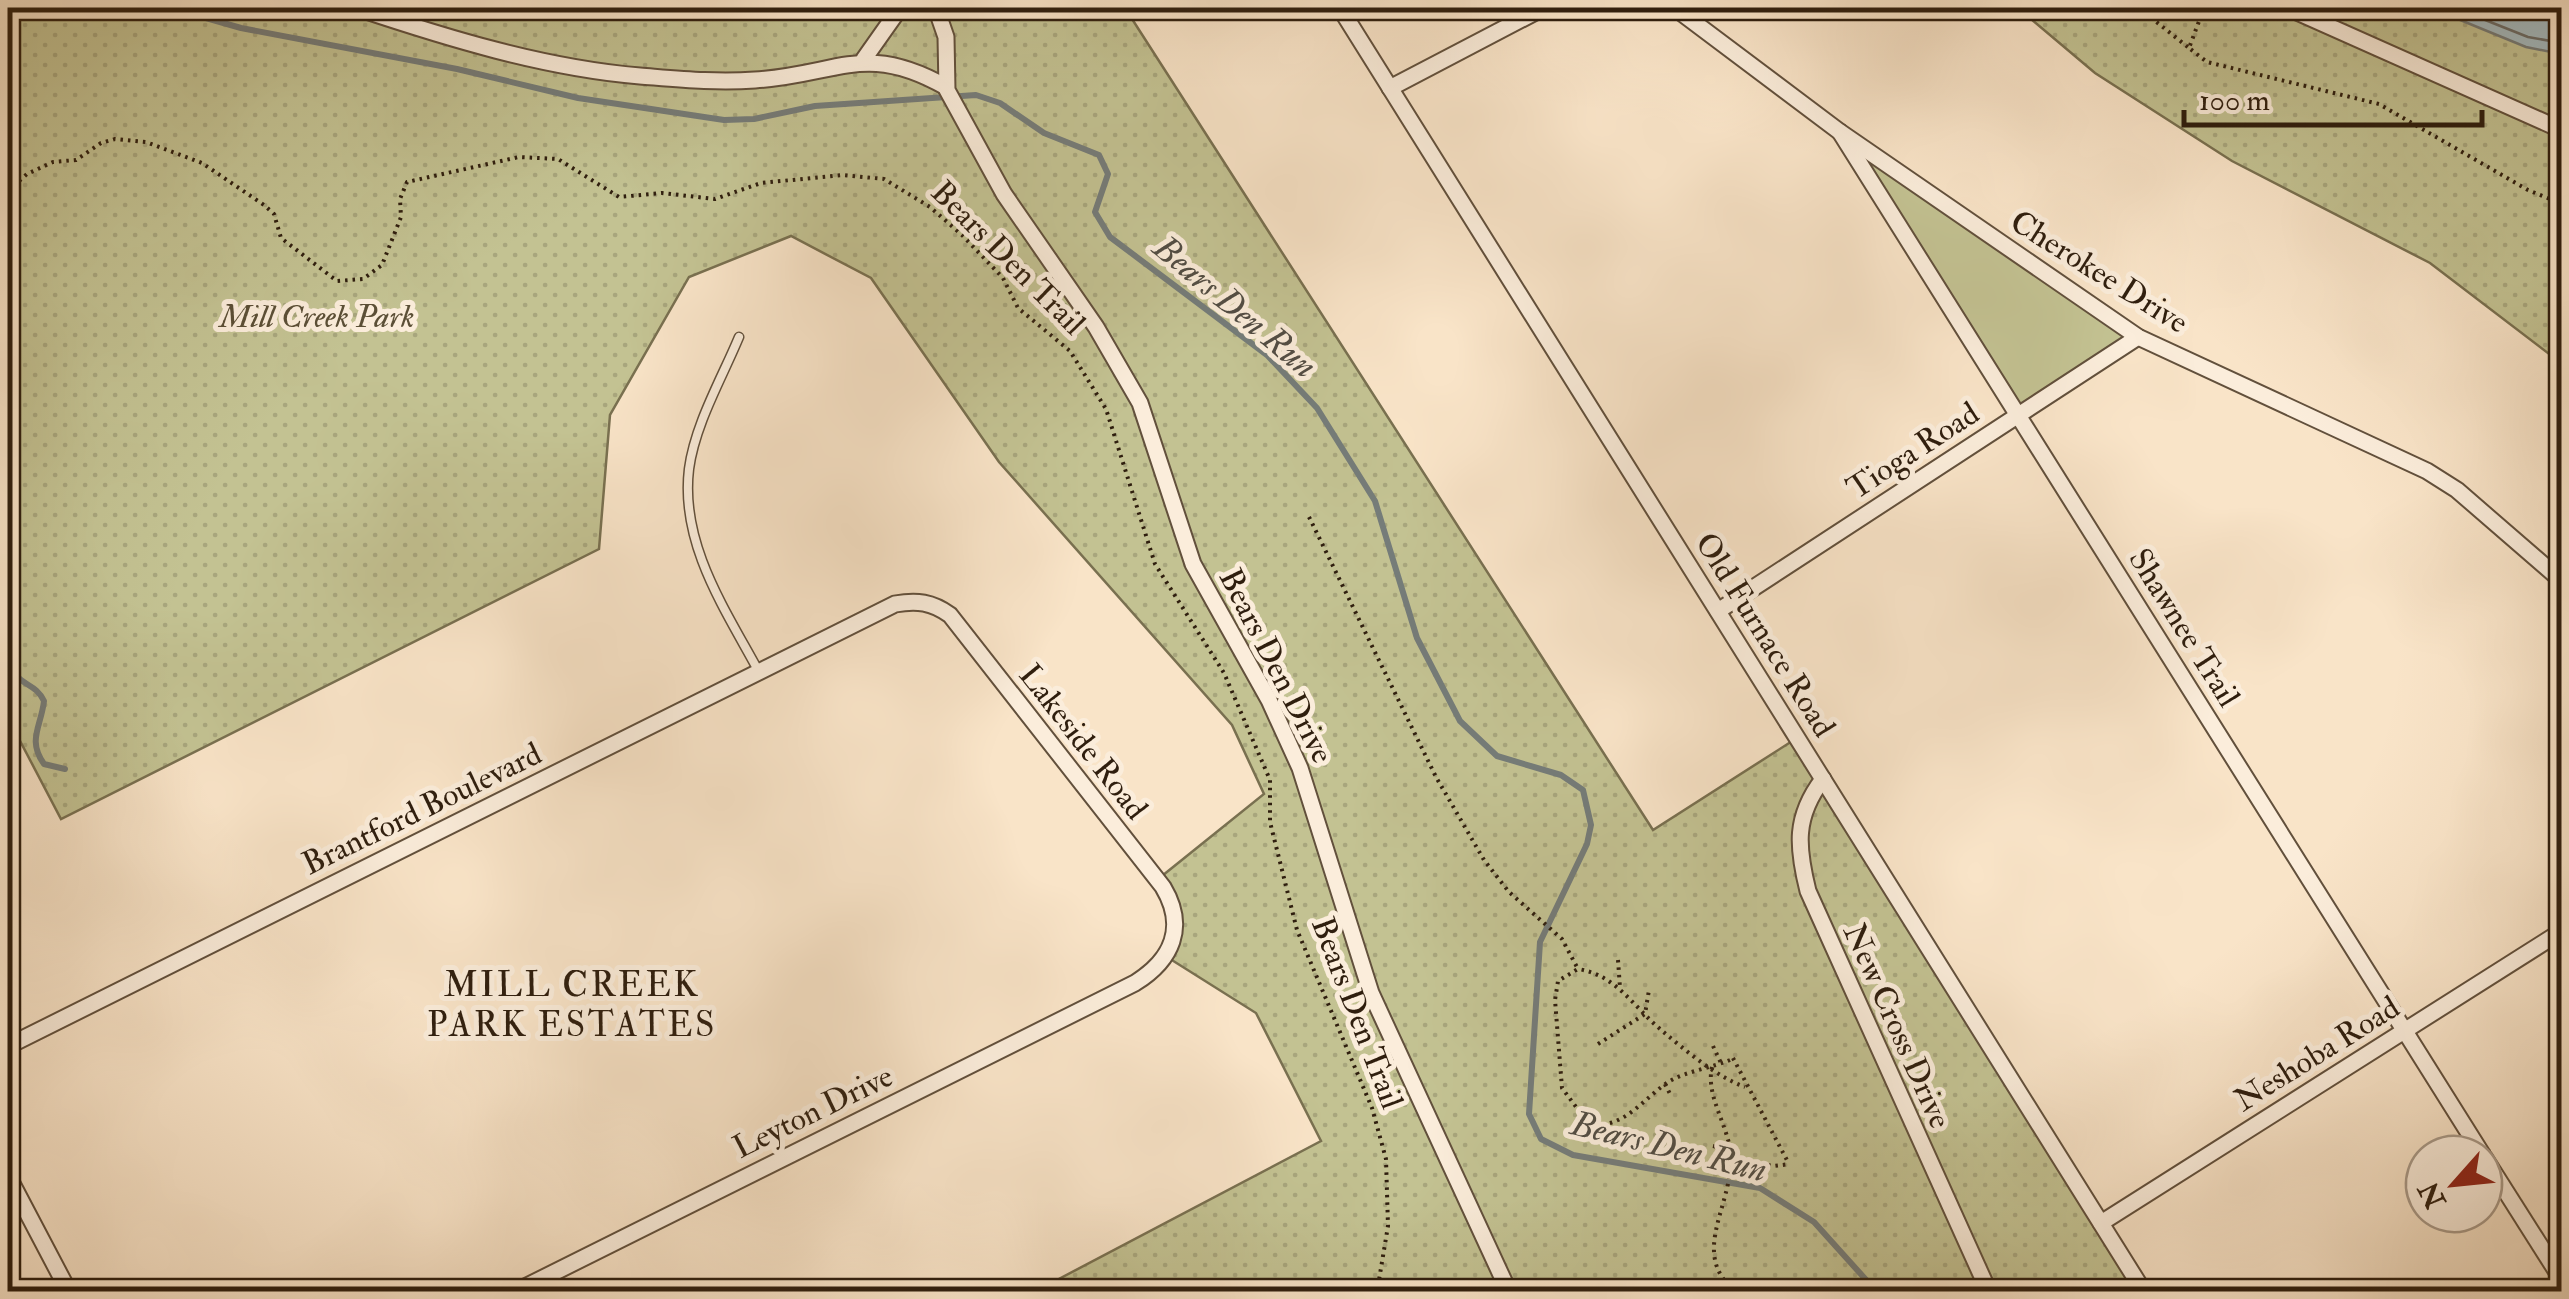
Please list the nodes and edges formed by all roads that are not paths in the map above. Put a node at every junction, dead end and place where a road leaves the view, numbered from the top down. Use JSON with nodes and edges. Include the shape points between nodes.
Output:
{"nodes":[{"id":1,"x":357,"y":8,"type":"edge"},
{"id":2,"x":900,"y":8,"type":"edge"},
{"id":3,"x":936,"y":8,"type":"edge"},
{"id":4,"x":1340,"y":8,"type":"edge"},
{"id":5,"x":1543,"y":8,"type":"edge"},
{"id":6,"x":1676,"y":8,"type":"edge"},
{"id":7,"x":2288,"y":8,"type":"edge"},
{"id":8,"x":864,"y":59,"type":"junction"},
{"id":9,"x":1390,"y":88,"type":"junction"},
{"id":10,"x":946,"y":89,"type":"junction"},
{"id":11,"x":2562,"y":130,"type":"edge"},
{"id":12,"x":1840,"y":132,"type":"junction"},
{"id":13,"x":739,"y":337,"type":"dead end"},
{"id":14,"x":2138,"y":337,"type":"junction"},
{"id":15,"x":2018,"y":415,"type":"junction"},
{"id":16,"x":2562,"y":580,"type":"edge"},
{"id":17,"x":1718,"y":611,"type":"junction"},
{"id":18,"x":861,"y":621,"type":"joint"},
{"id":19,"x":759,"y":672,"type":"junction"},
{"id":20,"x":1823,"y":779,"type":"junction"},
{"id":21,"x":2562,"y":931,"type":"edge"},
{"id":22,"x":1135,"y":982,"type":"joint"},
{"id":23,"x":2405,"y":1030,"type":"junction"},
{"id":24,"x":8,"y":1046,"type":"edge"},
{"id":25,"x":2469,"y":1134,"type":"edge"},
{"id":26,"x":8,"y":1176,"type":"edge"},
{"id":27,"x":2504,"y":1189,"type":"edge"},
{"id":28,"x":2101,"y":1224,"type":"junction"},
{"id":29,"x":2562,"y":1280,"type":"edge"},
{"id":30,"x":69,"y":1292,"type":"edge"},
{"id":31,"x":515,"y":1292,"type":"edge"},
{"id":32,"x":1509,"y":1292,"type":"edge"},
{"id":33,"x":1989,"y":1292,"type":"edge"},
{"id":34,"x":2144,"y":1292,"type":"edge"}],
"edges":[{"from":1,"to":8,"type":"street","via":[[538,59],[634,75],[753,80],[815,74]]},
{"from":2,"to":8,"type":"street"},
{"from":3,"to":10,"type":"street","via":[[946,37]]},
{"from":4,"to":9,"type":"street","name":"Old Furnace Road"},
{"from":5,"to":9,"type":"street"},
{"from":6,"to":12,"type":"street","name":"Cherokee Drive"},
{"from":7,"to":11,"type":"street"},
{"from":8,"to":10,"type":"street","via":[[919,72]]},
{"from":9,"to":17,"type":"street","name":"Old Furnace Road"},
{"from":10,"to":32,"type":"street","name":"Bears Den Drive","via":[[1140,403],[1194,564],[1300,768],[1371,993]]},
{"from":12,"to":14,"type":"street","name":"Cherokee Drive"},
{"from":12,"to":15,"type":"street","name":"Shawnee Trail"},
{"from":13,"to":19,"type":"lane","via":[[699,434],[688,507],[710,580]]},
{"from":14,"to":15,"type":"street","name":"Tioga Road"},
{"from":14,"to":16,"type":"street","name":"Cherokee Drive","via":[[2427,471]]},
{"from":15,"to":17,"type":"street","name":"Tioga Road"},
{"from":15,"to":23,"type":"street","name":"Shawnee Trail"},
{"from":17,"to":20,"type":"street","name":"Old Furnace Road"},
{"from":18,"to":19,"type":"street","name":"Brantford Boulevard"},
{"from":18,"to":22,"type":"street","name":"Lakeside Road","via":[[912,601],[950,615],[1162,887],[1175,916],[1172,943],[1153,971]]},
{"from":19,"to":24,"type":"street","name":"Brantford Boulevard"},
{"from":20,"to":28,"type":"street","name":"Old Furnace Road"},
{"from":20,"to":33,"type":"street","name":"New Cross Drive","via":[[1797,833],[1808,891]]},
{"from":21,"to":23,"type":"street","name":"Neshoba Road"},
{"from":22,"to":31,"type":"street","name":"Leyton Drive"},
{"from":23,"to":25,"type":"street","name":"Shawnee Trail"},
{"from":23,"to":28,"type":"street","name":"Neshoba Road"},
{"from":26,"to":30,"type":"street"},
{"from":27,"to":29,"type":"street","name":"Shawnee Trail"},
{"from":28,"to":34,"type":"street","name":"Old Furnace Road"}]}
